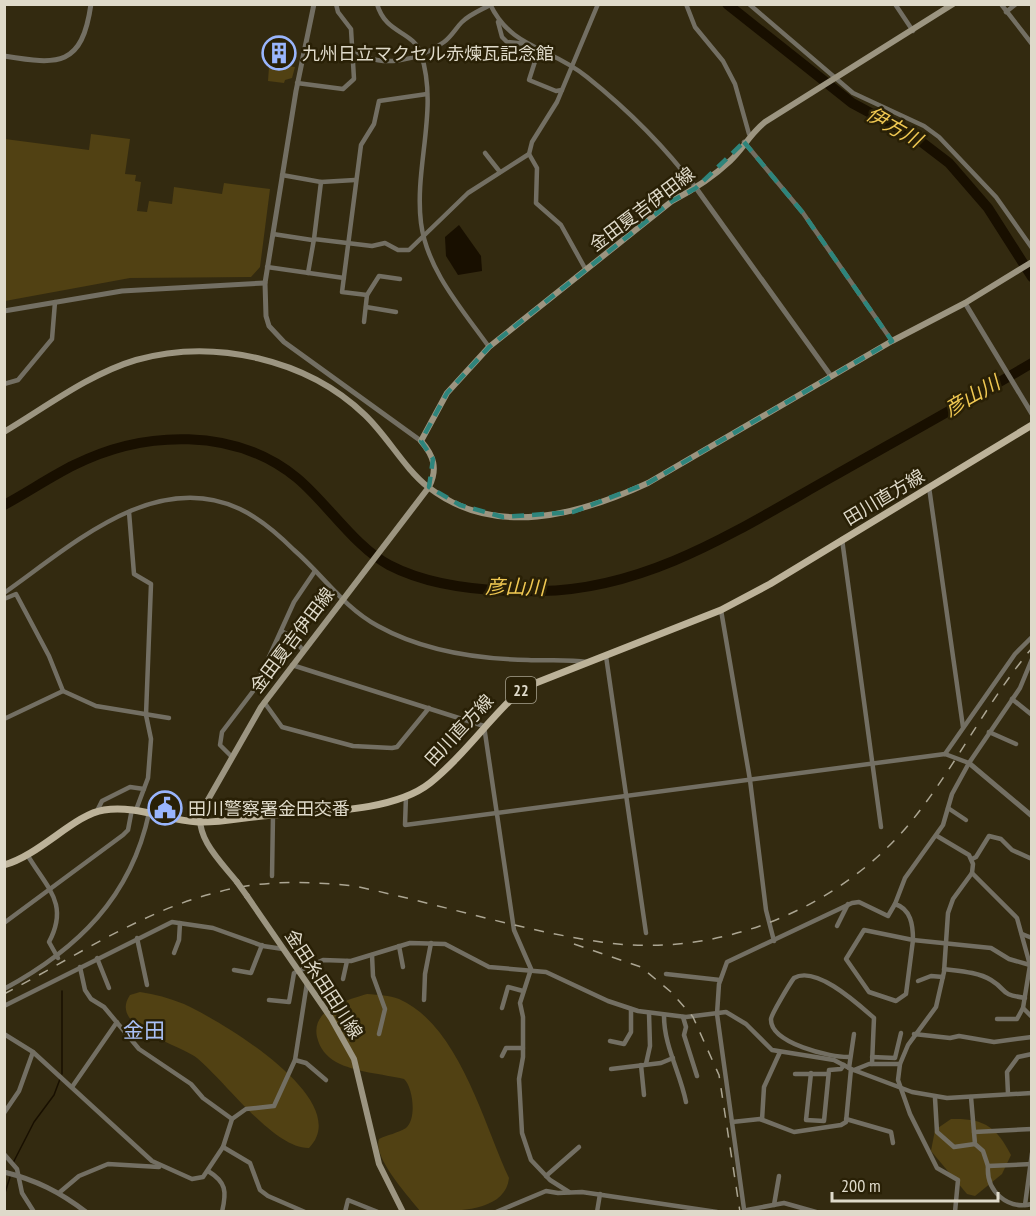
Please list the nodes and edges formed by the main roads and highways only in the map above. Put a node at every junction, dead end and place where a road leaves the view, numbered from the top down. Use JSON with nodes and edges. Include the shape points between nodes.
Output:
{"nodes":[{"id":1,"x":953,"y":4,"type":"edge"},
{"id":2,"x":1032,"y":262,"type":"edge"},
{"id":3,"x":1032,"y":425,"type":"edge"},
{"id":4,"x":4,"y":432,"type":"edge"},
{"id":5,"x":427,"y":490,"type":"junction"},
{"id":6,"x":198,"y":822,"type":"junction"},
{"id":7,"x":4,"y":865,"type":"edge"},
{"id":8,"x":403,"y":1212,"type":"edge"}],
"edges":[{"from":1,"to":5,"type":"main road","name":"金田夏吉伊田線","via":[[749,134],[732,159],[696,188],[672,201],[489,347],[447,393],[421,441],[433,459],[433,478]]},
{"from":2,"to":5,"type":"main road","via":[[648,483],[609,501],[536,518],[503,517],[460,505]]},
{"from":3,"to":6,"type":"main road","name":"田川直方線","number":"22","via":[[721,610],[523,688],[430,783],[406,796],[373,805]]},
{"from":4,"to":5,"type":"main road","via":[[97,377],[135,361],[192,352],[251,357],[287,365],[354,405],[374,423]]},
{"from":5,"to":6,"type":"main road","name":"金田夏吉伊田線","via":[[264,702]]},
{"from":6,"to":7,"type":"main road","name":"田川直方線","number":"22","via":[[134,809],[98,812],[28,856]]},
{"from":6,"to":8,"type":"main road","name":"金田糸田田川線","bridge":true,"via":[[207,844],[284,949],[354,1059],[379,1164]]}]}
